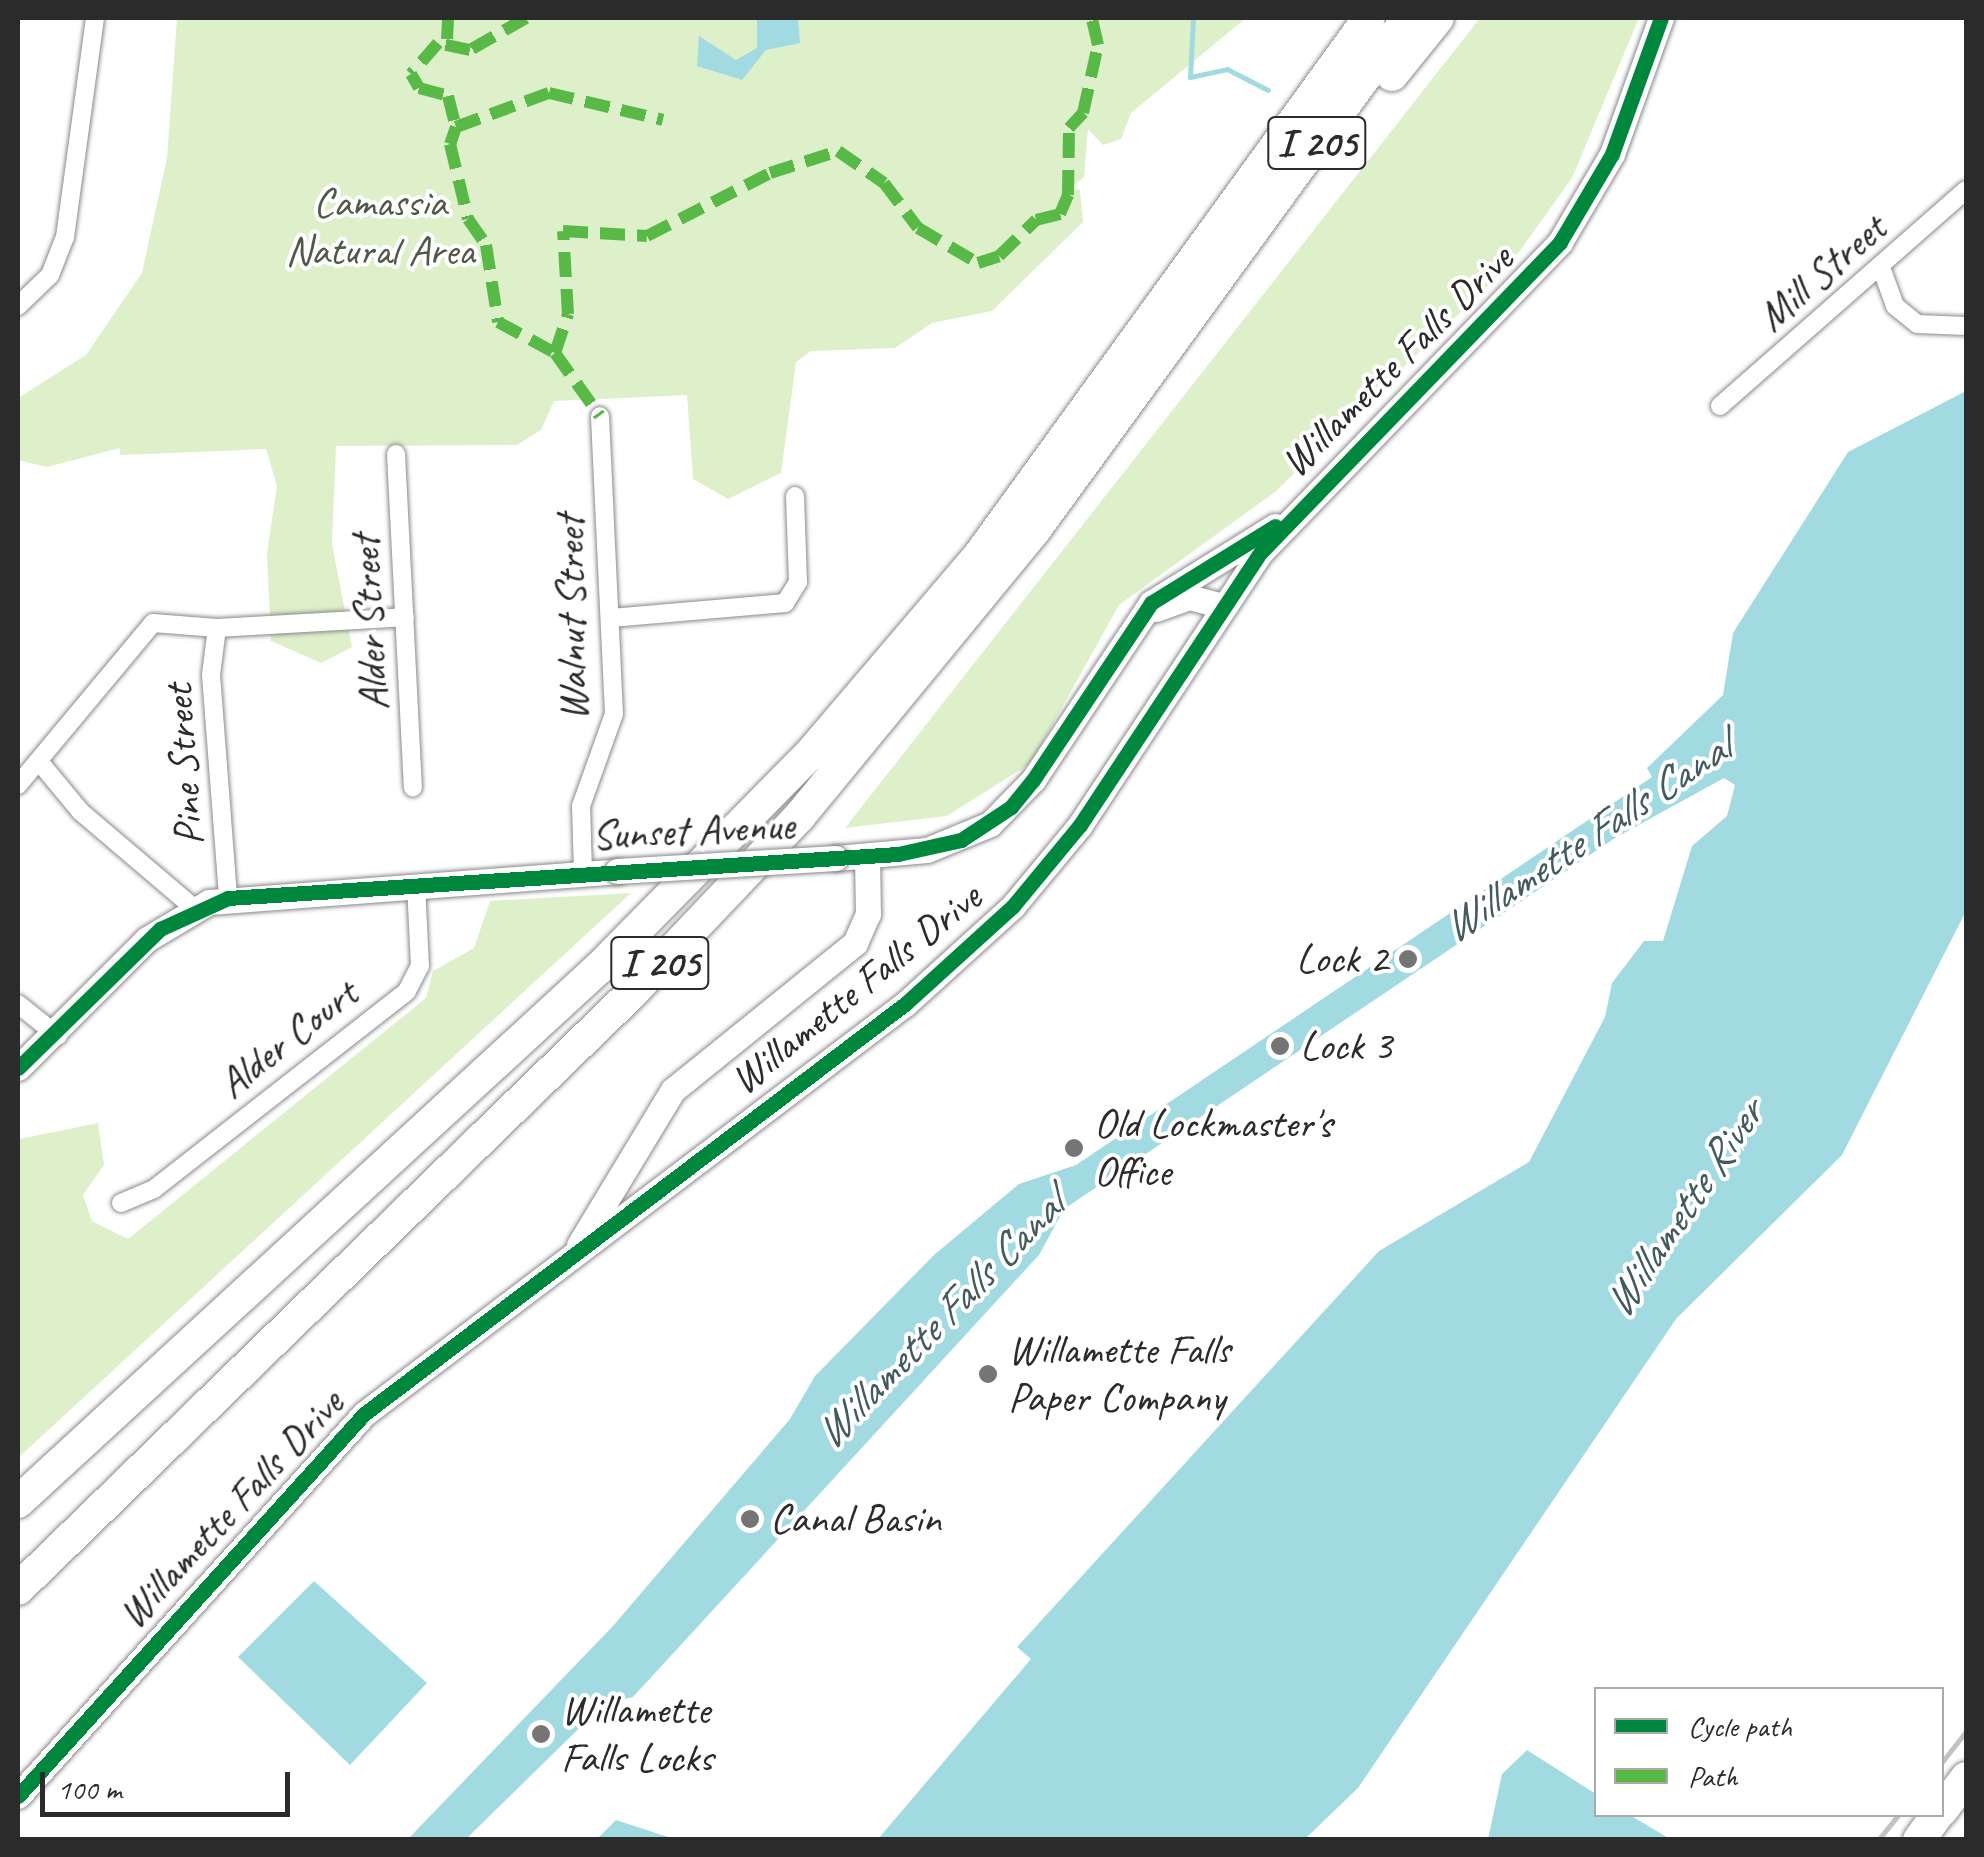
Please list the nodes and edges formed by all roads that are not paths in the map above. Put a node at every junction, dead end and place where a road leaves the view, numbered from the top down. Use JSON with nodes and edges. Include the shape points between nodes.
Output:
{"nodes":[{"id":1,"x":96,"y":18,"type":"edge"},
{"id":2,"x":1369,"y":18,"type":"edge"},
{"id":3,"x":1408,"y":18,"type":"edge"},
{"id":4,"x":1438,"y":18,"type":"edge"},
{"id":5,"x":1660,"y":18,"type":"edge"},
{"id":6,"x":1966,"y":190,"type":"edge"},
{"id":7,"x":1227,"y":269,"type":"junction"},
{"id":8,"x":1882,"y":270,"type":"junction"},
{"id":9,"x":18,"y":306,"type":"edge"},
{"id":10,"x":1966,"y":326,"type":"edge"},
{"id":11,"x":1720,"y":406,"type":"dead end"},
{"id":12,"x":600,"y":416,"type":"dead end"},
{"id":13,"x":396,"y":454,"type":"dead end"},
{"id":14,"x":795,"y":496,"type":"dead end"},
{"id":15,"x":1293,"y":516,"type":"junction"},
{"id":16,"x":1219,"y":604,"type":"junction"},
{"id":17,"x":1138,"y":616,"type":"junction"},
{"id":18,"x":404,"y":617,"type":"junction"},
{"id":19,"x":611,"y":618,"type":"junction"},
{"id":20,"x":217,"y":628,"type":"junction"},
{"id":21,"x":42,"y":764,"type":"junction"},
{"id":22,"x":18,"y":785,"type":"edge"},
{"id":23,"x":413,"y":788,"type":"dead end"},
{"id":24,"x":867,"y":856,"type":"junction"},
{"id":25,"x":582,"y":872,"type":"junction"},
{"id":26,"x":416,"y":884,"type":"junction"},
{"id":27,"x":228,"y":898,"type":"junction"},
{"id":28,"x":195,"y":909,"type":"junction"},
{"id":29,"x":18,"y":1004,"type":"edge"},
{"id":30,"x":58,"y":1036,"type":"junction"},
{"id":31,"x":18,"y":1068,"type":"edge"},
{"id":32,"x":121,"y":1202,"type":"dead end"},
{"id":33,"x":577,"y":1250,"type":"junction"},
{"id":34,"x":18,"y":1502,"type":"edge"},
{"id":35,"x":18,"y":1589,"type":"edge"},
{"id":36,"x":1966,"y":1778,"type":"edge"},
{"id":37,"x":18,"y":1796,"type":"edge"},
{"id":38,"x":1944,"y":1807,"type":"edge"},
{"id":39,"x":1936,"y":1817,"type":"edge"},
{"id":40,"x":1919,"y":1840,"type":"edge"}],
"edges":[{"from":1,"to":9,"type":"street","via":[[66,237],[50,276]]},
{"from":2,"to":34,"type":"highway","number":"I 205","via":[[981,553],[811,754],[599,968]]},
{"from":3,"to":7,"type":"highway","number":"I 205"},
{"from":4,"to":7,"type":"highway"},
{"from":5,"to":15,"type":"main road","name":"Willamette Falls Drive","via":[[1612,154],[1560,242]]},
{"from":6,"to":8,"type":"street","name":"Mill Street"},
{"from":7,"to":35,"type":"highway","number":"I 205","via":[[934,661],[799,817],[633,992]]},
{"from":8,"to":10,"type":"street","via":[[1895,306],[1916,324]]},
{"from":8,"to":11,"type":"street","name":"Mill Street"},
{"from":12,"to":19,"type":"street","name":"Walnut Street"},
{"from":13,"to":18,"type":"street","name":"Alder Street"},
{"from":14,"to":19,"type":"street","via":[[792,593],[776,609]]},
{"from":15,"to":16,"type":"main road","name":"Willamette Falls Drive"},
{"from":15,"to":17,"type":"main road","name":"Sunset Avenue"},
{"from":16,"to":17,"type":"main road","via":[[1189,597]]},
{"from":16,"to":33,"type":"main road","name":"Willamette Falls Drive","via":[[1080,825],[986,934]]},
{"from":17,"to":24,"type":"main road","name":"Sunset Avenue","via":[[1011,807],[961,840]]},
{"from":18,"to":20,"type":"street"},
{"from":18,"to":23,"type":"street","name":"Alder Street"},
{"from":19,"to":25,"type":"street","name":"Walnut Street","via":[[612,737],[581,806]]},
{"from":20,"to":21,"type":"street","via":[[152,622]]},
{"from":20,"to":27,"type":"street","name":"Pine Street","via":[[211,675]]},
{"from":21,"to":22,"type":"street"},
{"from":21,"to":28,"type":"street","via":[[82,812]]},
{"from":24,"to":25,"type":"main road","name":"Sunset Avenue","bridge":true},
{"from":24,"to":33,"type":"main road","via":[[860,936],[673,1090]]},
{"from":25,"to":26,"type":"main road","name":"Sunset Avenue"},
{"from":26,"to":27,"type":"main road","name":"Sunset Avenue"},
{"from":26,"to":32,"type":"street","name":"Alder Court","via":[[420,966],[407,991],[154,1189]]},
{"from":27,"to":28,"type":"main road","name":"Sunset Avenue"},
{"from":28,"to":30,"type":"main road","name":"Sunset Avenue","via":[[130,955]]},
{"from":29,"to":30,"type":"street"},
{"from":30,"to":31,"type":"main road","name":"Sunset Avenue"},
{"from":33,"to":37,"type":"main road","name":"Willamette Falls Drive","via":[[364,1414]]},
{"from":36,"to":38,"type":"highway"},
{"from":39,"to":40,"type":"highway"}]}
